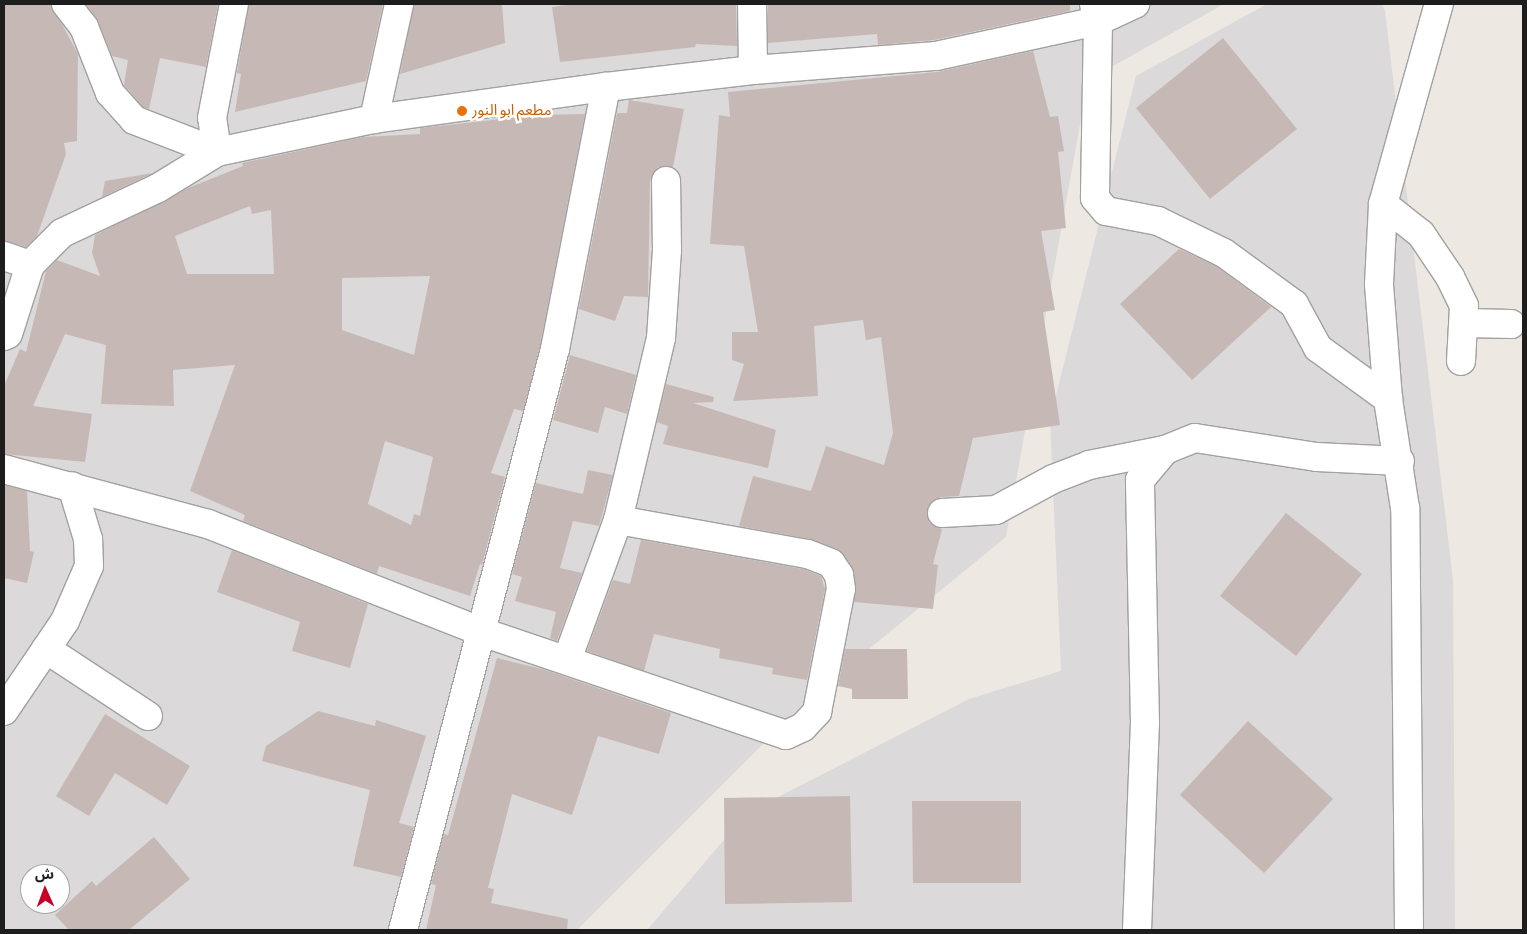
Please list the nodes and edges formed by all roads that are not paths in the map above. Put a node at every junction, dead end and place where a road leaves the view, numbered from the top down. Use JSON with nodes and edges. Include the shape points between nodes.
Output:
{"nodes":[{"id":1,"x":66,"y":4,"type":"edge"},
{"id":2,"x":234,"y":4,"type":"edge"},
{"id":3,"x":399,"y":4,"type":"edge"},
{"id":4,"x":752,"y":4,"type":"edge"},
{"id":5,"x":1135,"y":4,"type":"edge"},
{"id":6,"x":1439,"y":4,"type":"edge"},
{"id":7,"x":1096,"y":12,"type":"edge"},
{"id":8,"x":753,"y":70,"type":"junction"},
{"id":9,"x":606,"y":87,"type":"junction"},
{"id":10,"x":374,"y":118,"type":"junction"},
{"id":11,"x":217,"y":152,"type":"junction"},
{"id":12,"x":666,"y":181,"type":"dead end"},
{"id":13,"x":1383,"y":204,"type":"junction"},
{"id":14,"x":4,"y":256,"type":"edge"},
{"id":15,"x":30,"y":265,"type":"junction"},
{"id":16,"x":1466,"y":323,"type":"junction"},
{"id":17,"x":1511,"y":324,"type":"dead end"},
{"id":18,"x":4,"y":336,"type":"edge"},
{"id":19,"x":1461,"y":361,"type":"dead end"},
{"id":20,"x":1388,"y":399,"type":"junction"},
{"id":21,"x":1165,"y":450,"type":"junction"},
{"id":22,"x":1400,"y":461,"type":"junction"},
{"id":23,"x":4,"y":469,"type":"edge"},
{"id":24,"x":72,"y":486,"type":"junction"},
{"id":25,"x":942,"y":513,"type":"dead end"},
{"id":26,"x":618,"y":520,"type":"junction"},
{"id":27,"x":479,"y":630,"type":"junction"},
{"id":28,"x":46,"y":649,"type":"junction"},
{"id":29,"x":567,"y":660,"type":"junction"},
{"id":30,"x":4,"y":711,"type":"edge"},
{"id":31,"x":148,"y":716,"type":"dead end"},
{"id":32,"x":403,"y":930,"type":"edge"},
{"id":33,"x":1137,"y":930,"type":"edge"},
{"id":34,"x":1409,"y":930,"type":"edge"}],
"edges":[{"from":1,"to":11,"type":"street","via":[[84,27],[110,93],[134,120]]},
{"from":2,"to":11,"type":"street","via":[[212,118]]},
{"from":3,"to":10,"type":"street"},
{"from":4,"to":8,"type":"street"},
{"from":5,"to":7,"type":"street"},
{"from":6,"to":13,"type":"street"},
{"from":7,"to":8,"type":"street","via":[[936,56]]},
{"from":7,"to":20,"type":"street","via":[[1095,198],[1106,211],[1158,221],[1224,253],[1294,304],[1318,348]]},
{"from":8,"to":9,"type":"street"},
{"from":9,"to":10,"type":"street"},
{"from":9,"to":27,"type":"street","via":[[555,349]]},
{"from":10,"to":11,"type":"street"},
{"from":11,"to":15,"type":"street","via":[[158,188],[62,234]]},
{"from":12,"to":26,"type":"street","via":[[667,250],[661,338]]},
{"from":13,"to":16,"type":"street","via":[[1421,234],[1450,277],[1464,306]]},
{"from":13,"to":20,"type":"street","via":[[1379,284]]},
{"from":14,"to":15,"type":"street"},
{"from":15,"to":18,"type":"street","via":[[8,334]]},
{"from":16,"to":17,"type":"street"},
{"from":16,"to":19,"type":"street"},
{"from":20,"to":22,"type":"street"},
{"from":21,"to":22,"type":"street","via":[[1195,438],[1317,457]]},
{"from":21,"to":25,"type":"street","via":[[1089,465],[1053,479],[996,510]]},
{"from":21,"to":33,"type":"street","via":[[1140,480],[1145,722]]},
{"from":22,"to":34,"type":"street","via":[[1405,508]]},
{"from":23,"to":24,"type":"street"},
{"from":24,"to":27,"type":"street","via":[[208,524]]},
{"from":24,"to":28,"type":"street","via":[[88,539],[89,566],[65,620]]},
{"from":26,"to":29,"type":"street"},
{"from":26,"to":29,"type":"street","via":[[807,554],[830,563],[839,575],[841,589],[816,712],[803,727],[786,735]]},
{"from":27,"to":29,"type":"street"},
{"from":27,"to":32,"type":"street"},
{"from":28,"to":30,"type":"street"},
{"from":28,"to":31,"type":"street"}]}
